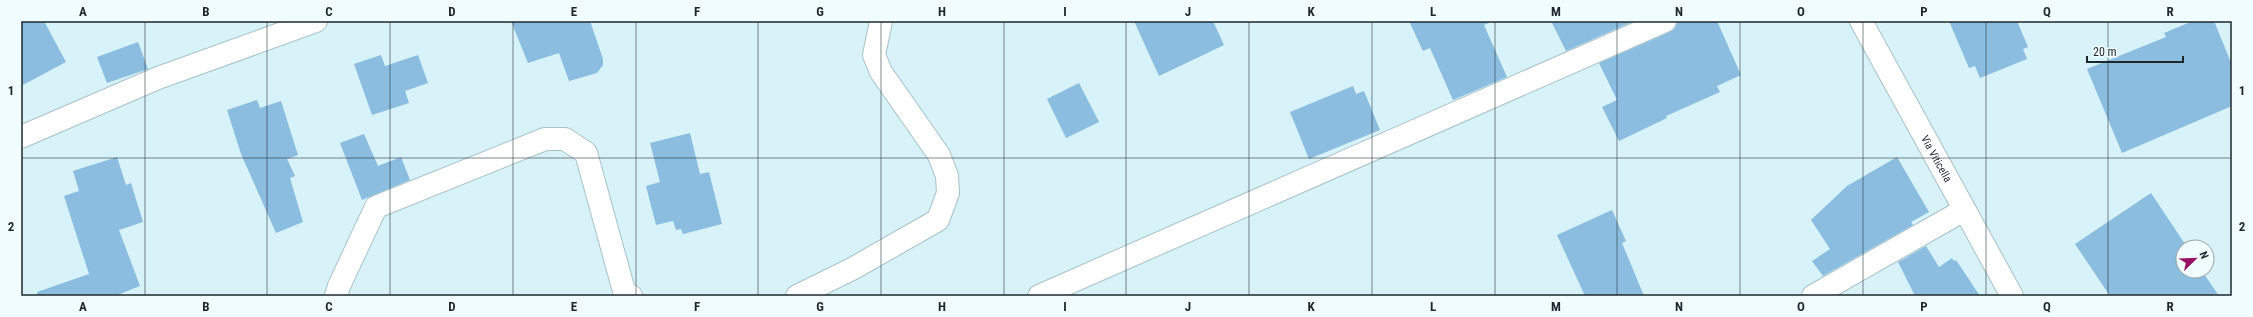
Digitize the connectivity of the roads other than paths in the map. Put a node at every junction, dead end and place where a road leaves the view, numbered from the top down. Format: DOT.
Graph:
graph roads {
  1 [pos="316,21"];
  2 [pos="881,21"];
  3 [pos="1665,21"];
  4 [pos="1861,21"];
  5 [pos="21,137"];
  6 [pos="1964,210"];
  7 [pos="336,296"];
  8 [pos="631,296"];
  9 [pos="797,296"];
  10 [pos="1039,296"];
  11 [pos="1812,296"];
  12 [pos="2012,296"];
  1 -- 5 [label="street"];
  2 -- 9 [label="street"];
  3 -- 10 [label="street"];
  4 -- 6 [label="street, Via Viticella"];
  6 -- 11 [label="street"];
  6 -- 12 [label="street, Via Viticella"];
  7 -- 8 [label="street"];
}
